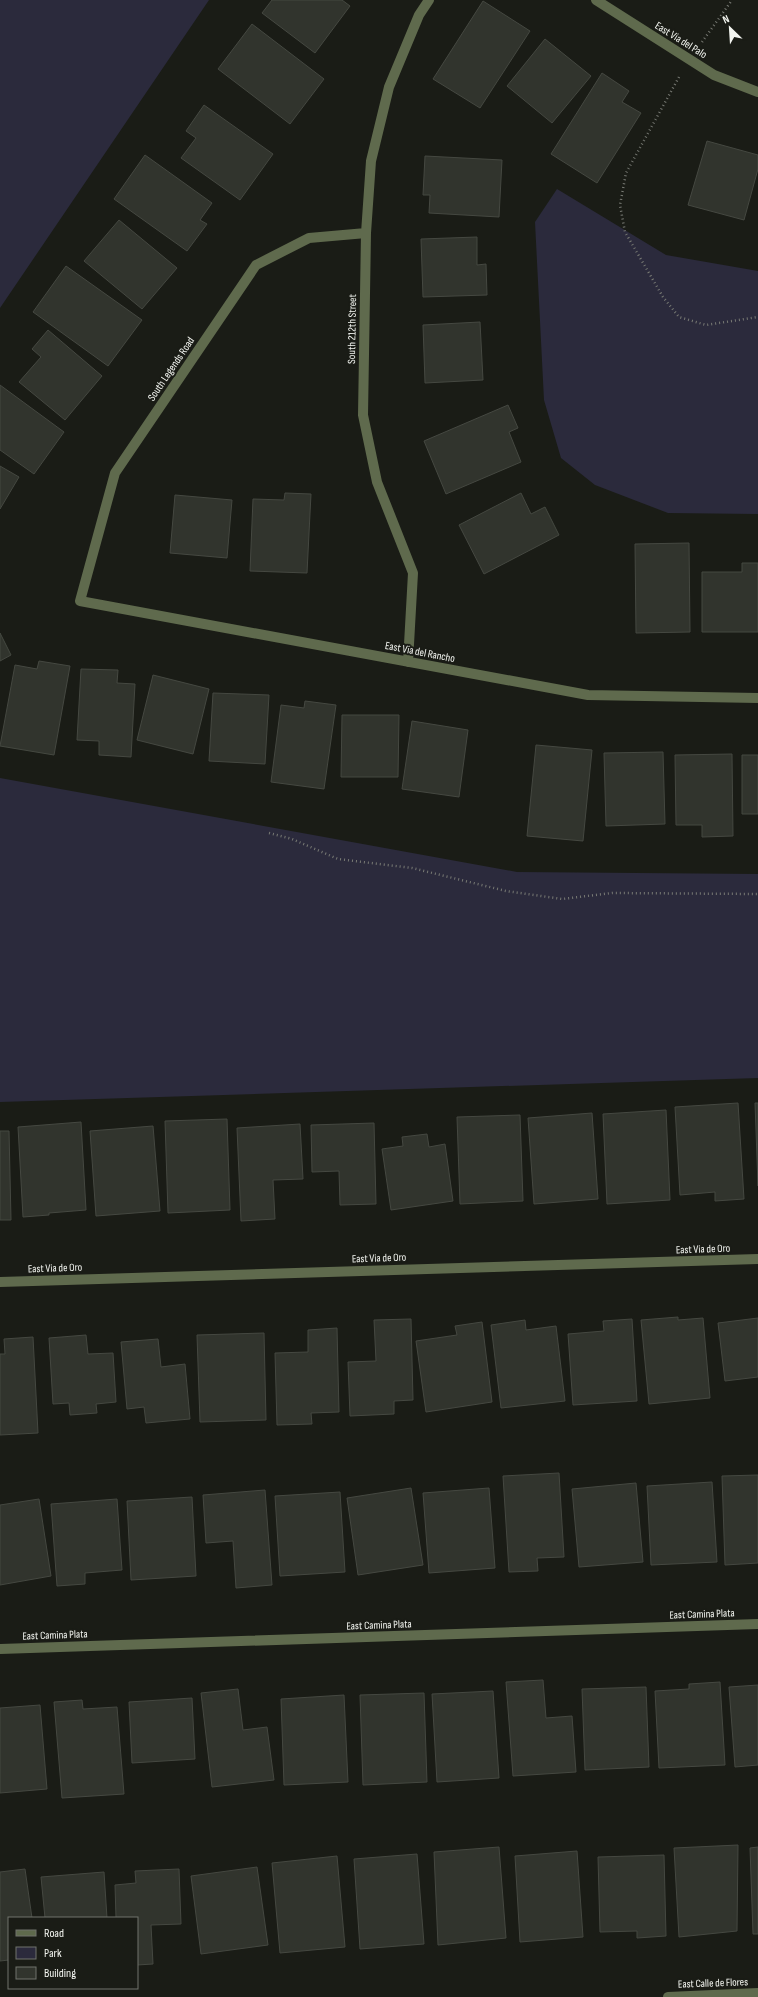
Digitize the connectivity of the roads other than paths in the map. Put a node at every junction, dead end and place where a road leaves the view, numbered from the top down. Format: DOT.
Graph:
graph roads {
  1 [pos="429,0"];
  2 [pos="596,0"];
  3 [pos="758,92"];
  4 [pos="366,233"];
  5 [pos="80,601"];
  6 [pos="408,662"];
  7 [pos="758,698"];
  8 [pos="758,1259"];
  9 [pos="0,1282"];
  10 [pos="758,1624"];
  11 [pos="0,1649"];
  12 [pos="758,1993"];
  13 [pos="668,1997"];
  1 -- 4 [label="street, South 212th Street"];
  2 -- 3 [label="street, East Via del Palo"];
  4 -- 5 [label="street, South Legends Road"];
  4 -- 6 [label="street, South 212th Street"];
  5 -- 6 [label="street, East Via del Rancho"];
  6 -- 7 [label="street, East Via del Rancho"];
  8 -- 9 [label="street, East Via de Oro"];
  10 -- 11 [label="street, East Camina Plata"];
  12 -- 13 [label="street, East Calle de Flores"];
}
